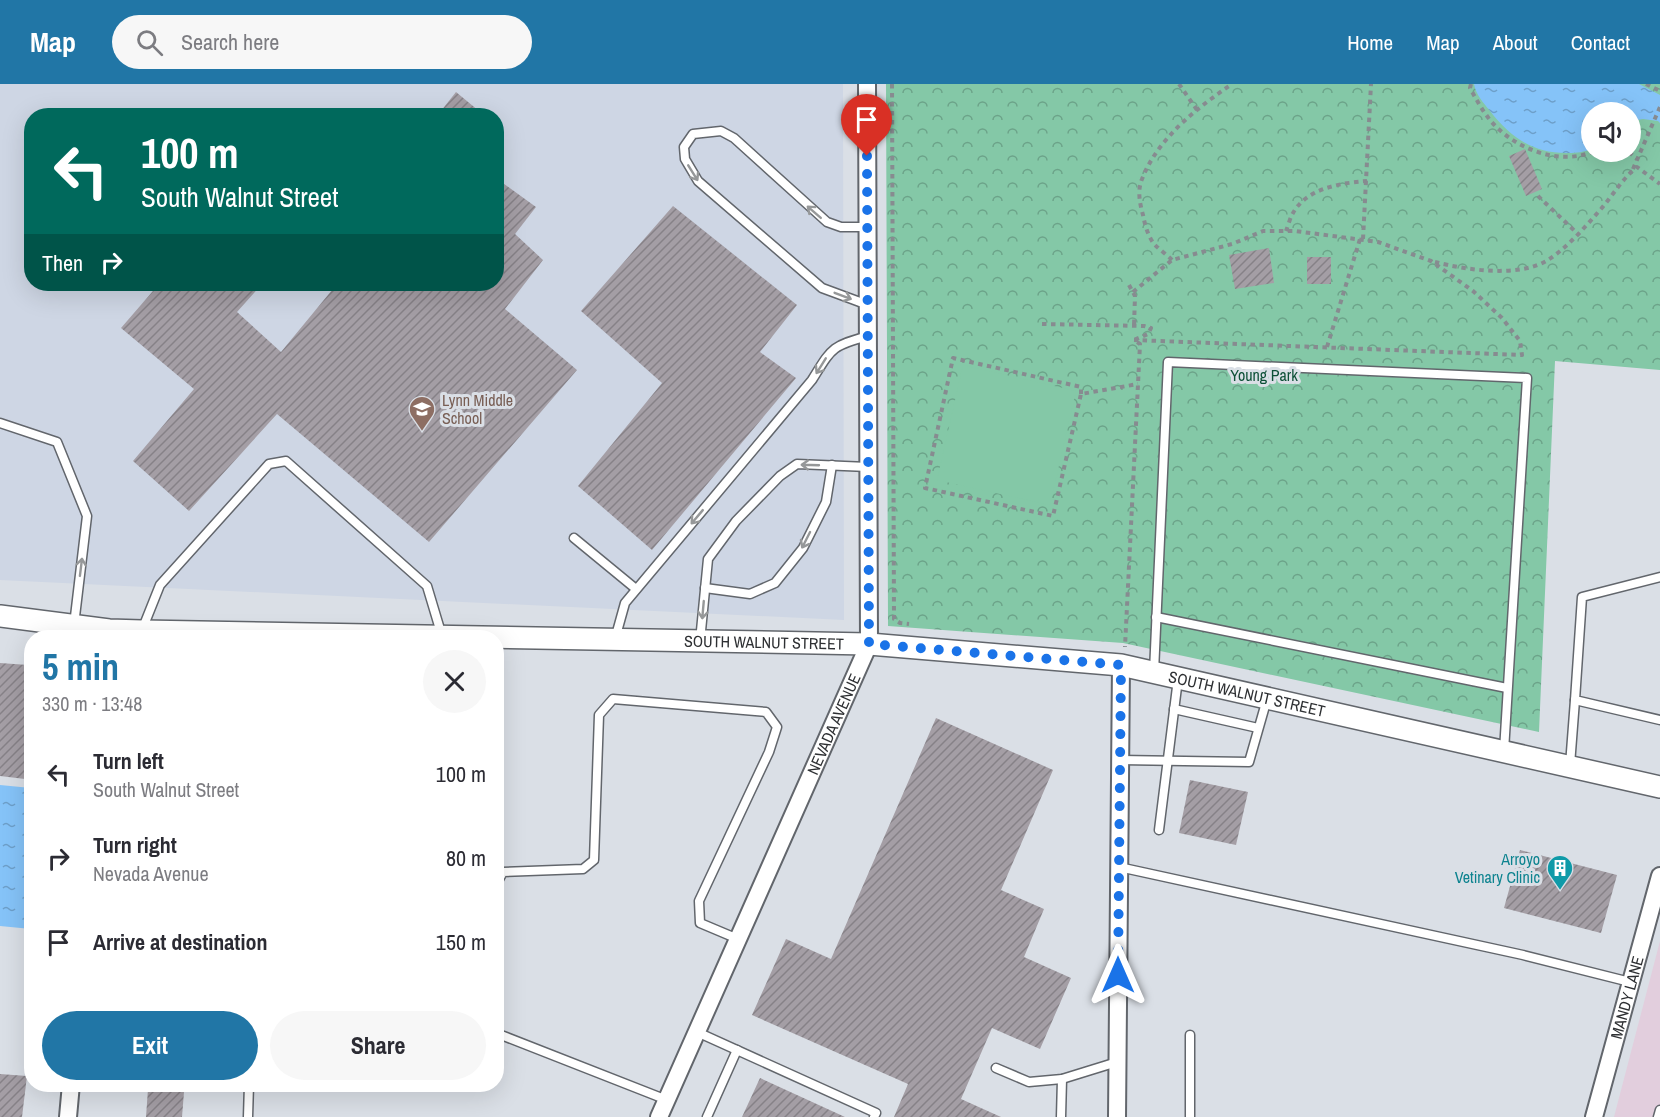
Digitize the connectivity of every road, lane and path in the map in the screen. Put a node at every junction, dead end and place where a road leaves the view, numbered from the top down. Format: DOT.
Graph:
graph roads {
  1 [pos="867,84"];
  2 [pos="892,84"];
  3 [pos="1179,84"];
  4 [pos="1232,84"];
  5 [pos="1371,84"];
  6 [pos="1471,84"];
  7 [pos="1646,84"];
  8 [pos="1660,91"];
  9 [pos="1660,107"];
  10 [pos="1197,111"];
  11 [pos="1641,148"];
  12 [pos="1581,154"];
  13 [pos="1635,162"];
  14 [pos="1632,171"];
  15 [pos="1366,182"];
  16 [pos="1660,184"];
  17 [pos="1538,196"];
  18 [pos="868,227"];
  19 [pos="1286,231"];
  20 [pos="1578,234"];
  21 [pos="1362,239"];
  22 [pos="1172,260"];
  23 [pos="1431,261"];
  24 [pos="1129,285"];
  25 [pos="1133,292"];
  26 [pos="868,305"];
  27 [pos="1042,324"];
  28 [pos="1134,326"];
  29 [pos="868,336"];
  30 [pos="1134,340"];
  31 [pos="1326,347"];
  32 [pos="1138,384"];
  33 [pos="1081,393"];
  34 [pos="0,423"];
  35 [pos="832,465"];
  36 [pos="868,467"];
  37 [pos="574,538"];
  38 [pos="1660,577"];
  39 [pos="705,588"];
  40 [pos="636,589"];
  41 [pos="0,616"];
  42 [pos="1156,617"];
  43 [pos="894,619"];
  44 [pos="74,626"];
  45 [pos="91,630"];
  46 [pos="142,630"];
  47 [pos="441,630"];
  48 [pos="504,637"];
  49 [pos="615,639"];
  50 [pos="700,641"];
  51 [pos="869,644"];
  52 [pos="1122,666"];
  53 [pos="1154,673"];
  54 [pos="1178,678"];
  55 [pos="1508,688"];
  56 [pos="1268,698"];
  57 [pos="1575,700"];
  58 [pos="1174,709"];
  59 [pos="1660,720"];
  60 [pos="1258,728"];
  61 [pos="1503,752"];
  62 [pos="1120,760"];
  63 [pos="1167,761"];
  64 [pos="1570,766"];
  65 [pos="1660,787"];
  66 [pos="1159,830"];
  67 [pos="1119,867"];
  68 [pos="504,872"];
  69 [pos="1660,876"];
  70 [pos="738,939"];
  71 [pos="1630,982"];
  72 [pos="697,1032"];
  73 [pos="1190,1035"];
  74 [pos="504,1036"];
  75 [pos="737,1050"];
  76 [pos="1117,1062"];
  77 [pos="996,1068"];
  78 [pos="1062,1079"];
  79 [pos="70,1092"];
  80 [pos="249,1092"];
  81 [pos="667,1100"];
  82 [pos="1660,1110"];
  83 [pos="68,1117"];
  84 [pos="248,1117"];
  85 [pos="659,1117"];
  86 [pos="707,1117"];
  87 [pos="874,1117"];
  88 [pos="1061,1117"];
  89 [pos="1117,1117"];
  90 [pos="1190,1117"];
  91 [pos="1594,1117"];
  92 [pos="1658,1117"];
  1 -- 18 [label="street, NEVADA AVENUE"];
  2 -- 43 [label="path"];
  3 -- 10 [label="path"];
  4 -- 10 [label="path"];
  5 -- 15 [label="path"];
  6 -- 12 [label="path"];
  7 -- 8 [label="path"];
  9 -- 11 [label="path"];
  10 -- 22 [label="path"];
  13 -- 14 [label="path"];
  14 -- 16 [label="path"];
  14 -- 20 [label="path"];
  15 -- 19 [label="path"];
  15 -- 21 [label="path"];
  17 -- 20 [label="path"];
  18 -- 26 [label="street, NEVADA AVENUE"];
  18 -- 26 [label="lane, one-way"];
  19 -- 21 [label="path"];
  19 -- 22 [label="path"];
  20 -- 23 [label="path"];
  21 -- 23 [label="path"];
  21 -- 31 [label="path"];
  22 -- 25 [label="path"];
  23 -- 31 [label="path"];
  24 -- 25 [label="path"];
  25 -- 28 [label="path"];
  26 -- 29 [label="street, NEVADA AVENUE"];
  27 -- 28 [label="path"];
  28 -- 30 [label="path"];
  29 -- 36 [label="street, NEVADA AVENUE"];
  29 -- 40 [label="lane, one-way"];
  30 -- 31 [label="path"];
  30 -- 32 [label="path"];
  32 -- 33 [label="path"];
  32 -- 52 [label="path"];
  33 -- 33 [label="path"];
  44 -- 34 [label="lane, one-way"];
  35 -- 36 [label="lane"];
  35 -- 39 [label="lane, one-way"];
  35 -- 39 [label="lane, one-way"];
  36 -- 51 [label="street, NEVADA AVENUE"];
  37 -- 40 [label="lane"];
  38 -- 57 [label="lane"];
  39 -- 50 [label="lane, one-way"];
  40 -- 49 [label="lane"];
  41 -- 44 [label="street, SOUTH WALNUT STREET"];
  42 -- 53 [label="lane"];
  42 -- 55 [label="lane"];
  42 -- 55 [label="lane"];
  44 -- 45 [label="street, SOUTH WALNUT STREET"];
  46 -- 47 [label="lane"];
  48 -- 49 [label="street, SOUTH WALNUT STREET"];
  49 -- 50 [label="street, SOUTH WALNUT STREET"];
  50 -- 51 [label="street, SOUTH WALNUT STREET"];
  51 -- 52 [label="street, SOUTH WALNUT STREET"];
  51 -- 70 [label="street, NEVADA AVENUE"];
  52 -- 53 [label="street, SOUTH WALNUT STREET"];
  52 -- 62 [label="street"];
  53 -- 54 [label="street, SOUTH WALNUT STREET"];
  54 -- 56 [label="street, SOUTH WALNUT STREET"];
  54 -- 58 [label="lane"];
  55 -- 61 [label="lane"];
  56 -- 60 [label="lane"];
  56 -- 61 [label="street, SOUTH WALNUT STREET"];
  57 -- 59 [label="lane"];
  57 -- 64 [label="lane"];
  58 -- 60 [label="lane"];
  58 -- 63 [label="lane"];
  60 -- 63 [label="lane"];
  61 -- 64 [label="street, SOUTH WALNUT STREET"];
  62 -- 63 [label="lane"];
  62 -- 67 [label="street"];
  63 -- 66 [label="lane"];
  64 -- 65 [label="street, SOUTH WALNUT STREET"];
  67 -- 71 [label="lane"];
  67 -- 76 [label="street"];
  68 -- 70 [label="lane"];
  69 -- 71 [label="street, MANDY LANE"];
  70 -- 72 [label="street, NEVADA AVENUE"];
  71 -- 91 [label="street, MANDY LANE"];
  72 -- 75 [label="lane"];
  72 -- 81 [label="street, NEVADA AVENUE"];
  73 -- 90 [label="lane"];
  74 -- 81 [label="lane"];
  75 -- 86 [label="lane"];
  75 -- 87 [label="lane"];
  76 -- 78 [label="lane"];
  76 -- 89 [label="street"];
  77 -- 78 [label="lane"];
  78 -- 88 [label="lane"];
  79 -- 83 [label="street"];
  80 -- 84 [label="lane"];
  81 -- 85 [label="street, NEVADA AVENUE"];
  82 -- 92 [label="lane"];
}
